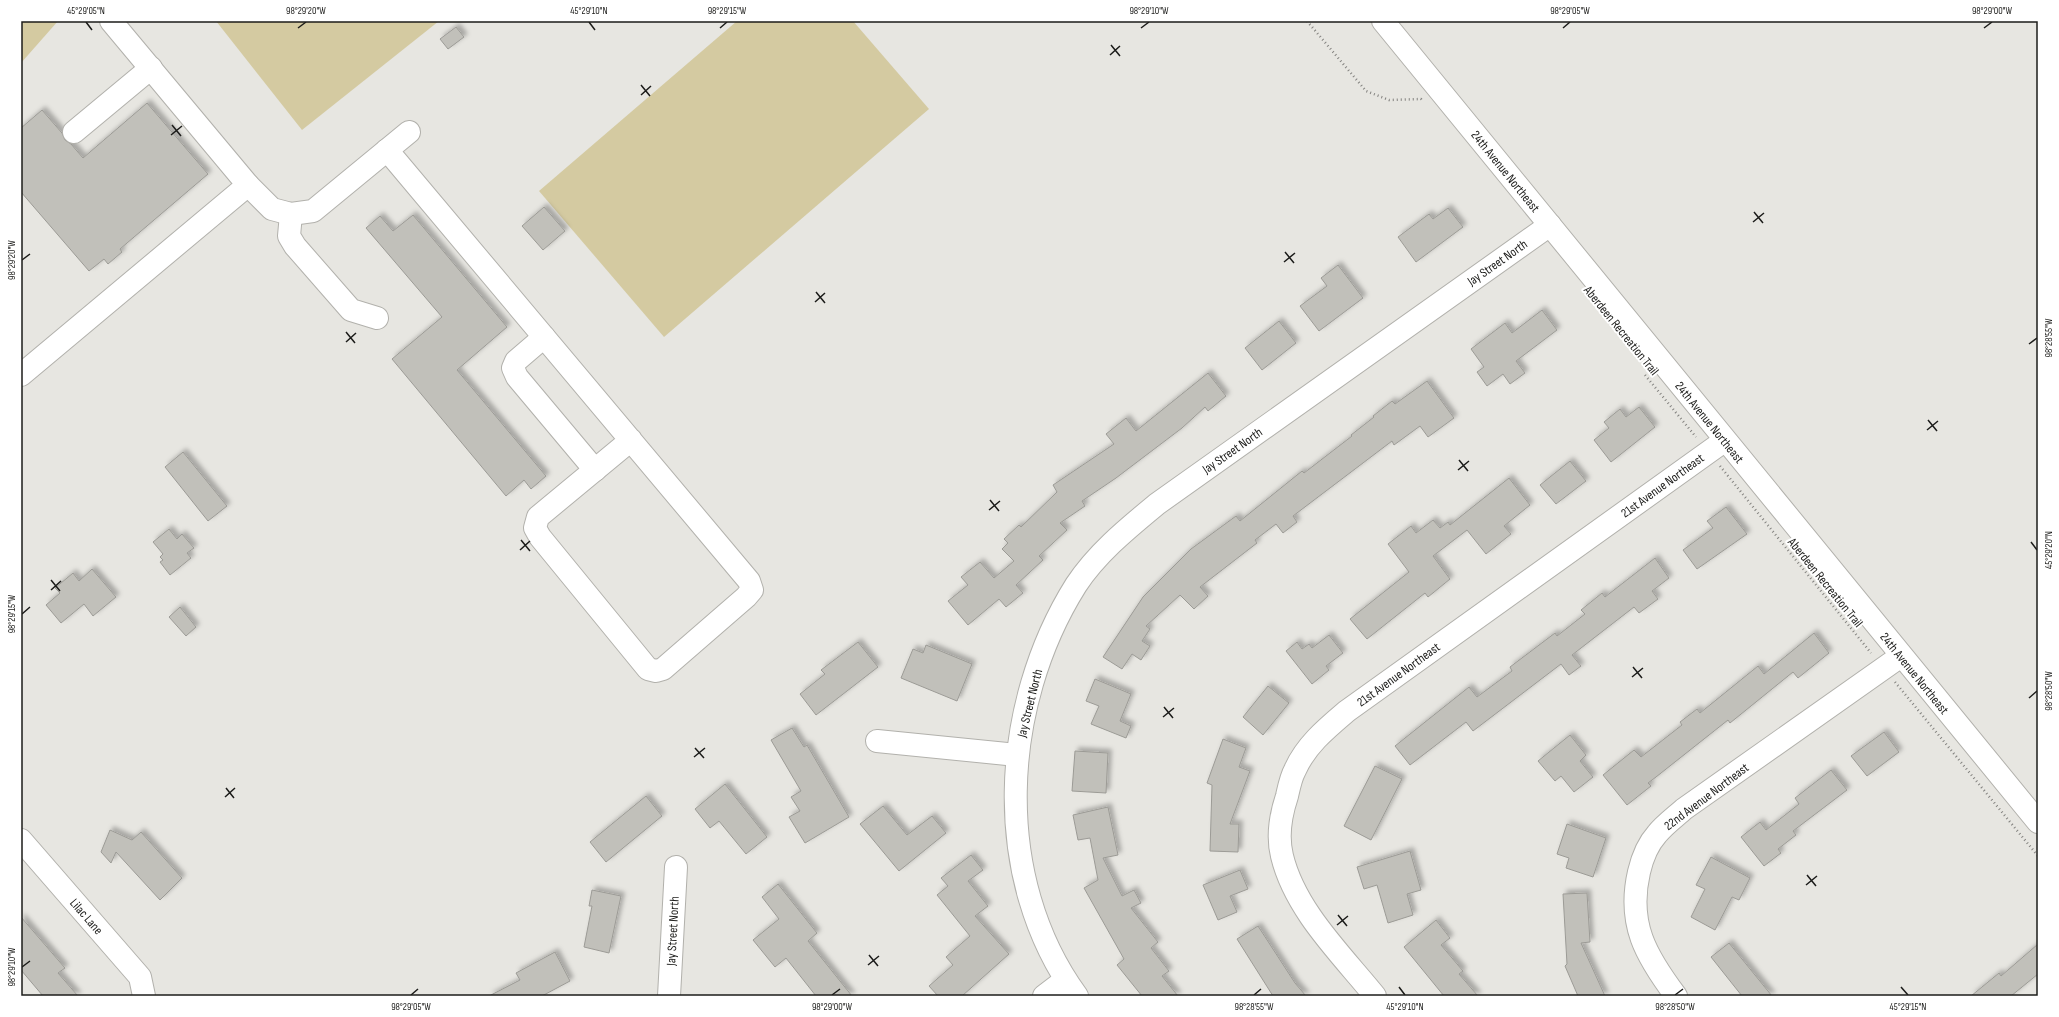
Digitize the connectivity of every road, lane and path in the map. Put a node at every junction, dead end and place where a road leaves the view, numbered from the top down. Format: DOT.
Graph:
graph roads {
  1 [pos="111,21"];
  2 [pos="1307,21"];
  3 [pos="1383,21"];
  4 [pos="151,68"];
  5 [pos="1426,105"];
  6 [pos="74,132"];
  7 [pos="409,132"];
  8 [pos="387,150"];
  9 [pos="248,185"];
  10 [pos="292,214"];
  11 [pos="1550,225"];
  12 [pos="377,318"];
  13 [pos="544,337"];
  14 [pos="1643,372"];
  15 [pos="21,375"];
  16 [pos="631,440"];
  17 [pos="1716,446"];
  18 [pos="595,470"];
  19 [pos="1901,656"];
  20 [pos="1884,668"];
  21 [pos="877,741"];
  22 [pos="1017,755"];
  23 [pos="2038,822"];
  24 [pos="21,840"];
  25 [pos="2038,856"];
  26 [pos="676,867"];
  27 [pos="1071,988"];
  28 [pos="144,996"];
  29 [pos="669,996"];
  30 [pos="1044,996"];
  31 [pos="1375,996"];
  32 [pos="1676,996"];
  1 -- 4 [label="street"];
  2 -- 5 [label="path"];
  3 -- 11 [label="street, 24th Avenue Northeast"];
  4 -- 6 [label="street"];
  4 -- 9 [label="street"];
  7 -- 8 [label="street"];
  8 -- 10 [label="street"];
  8 -- 13 [label="street"];
  9 -- 10 [label="street"];
  9 -- 15 [label="street"];
  10 -- 12 [label="street"];
  11 -- 17 [label="street, 24th Avenue Northeast"];
  11 -- 22 [label="street, Jay Street North"];
  13 -- 16 [label="street"];
  13 -- 18 [label="street"];
  14 -- 17 [label="path, Aberdeen Recreation Trail"];
  16 -- 18 [label="street"];
  16 -- 18 [label="street"];
  17 -- 19 [label="street, 24th Avenue Northeast"];
  17 -- 20 [label="path, Aberdeen Recreation Trail"];
  17 -- 31 [label="street, 21st Avenue Northeast"];
  19 -- 20 [label="street, 22nd Avenue Northeast"];
  19 -- 23 [label="street, 24th Avenue Northeast"];
  20 -- 25 [label="path, Aberdeen Recreation Trail"];
  20 -- 32 [label="street, 22nd Avenue Northeast"];
  21 -- 22 [label="street, Jay Street North"];
  22 -- 27 [label="street, Jay Street North"];
  24 -- 28 [label="street, Lilac Lane"];
  26 -- 29 [label="street, Jay Street North"];
  27 -- 30 [label="street, Jay Street North"];
}
